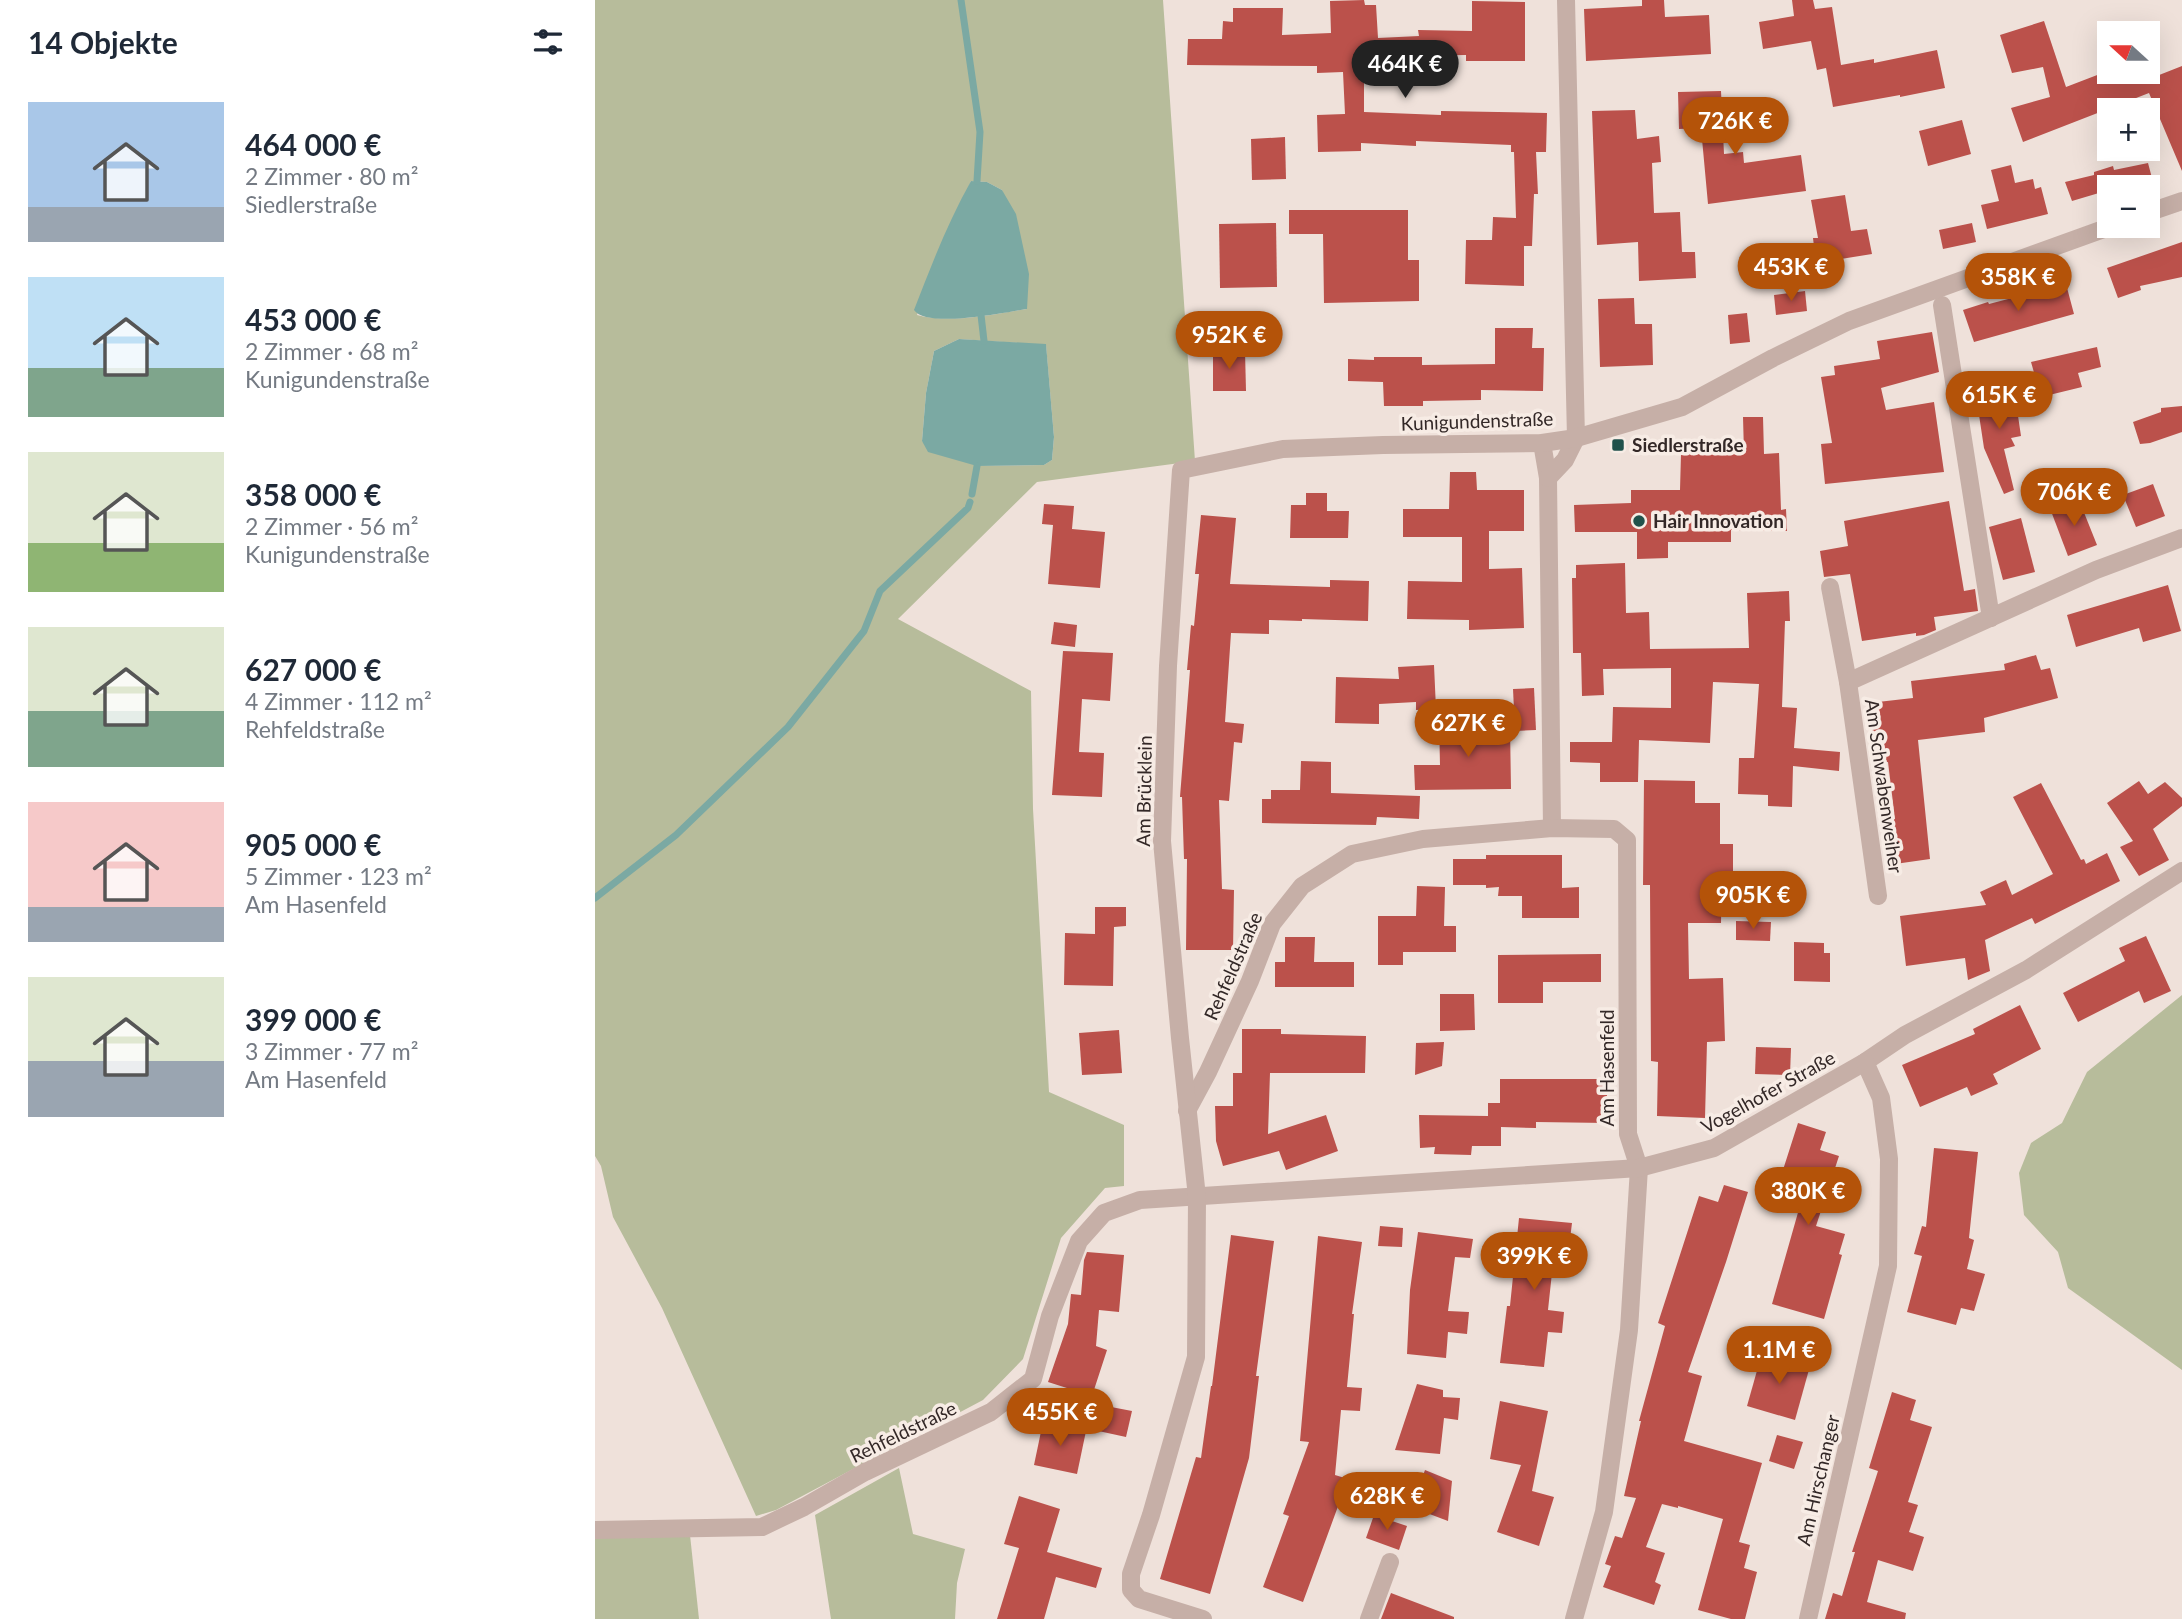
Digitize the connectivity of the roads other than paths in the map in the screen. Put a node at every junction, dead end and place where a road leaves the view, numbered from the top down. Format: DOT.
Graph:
graph roads {
  1 [pos="1566,0"];
  2 [pos="2182,201"];
  3 [pos="2160,209"];
  4 [pos="2097,231"];
  5 [pos="1942,305"];
  6 [pos="1576,438"];
  7 [pos="1542,443"];
  8 [pos="1181,470"];
  9 [pos="1548,478"];
  10 [pos="2182,538"];
  11 [pos="1831,587"];
  12 [pos="1990,618"];
  13 [pos="1848,682"];
  14 [pos="1552,828"];
  15 [pos="2182,871"];
  16 [pos="1878,896"];
  17 [pos="1865,1062"];
  18 [pos="1187,1111"];
  19 [pos="1639,1168"];
  20 [pos="1197,1197"];
  21 [pos="595,1530"];
  22 [pos="1390,1562"];
  23 [pos="1203,1619"];
  24 [pos="1369,1619"];
  25 [pos="1574,1619"];
  26 [pos="1808,1619"];
  1 -- 6 [label="street"];
  2 -- 3 [label="street"];
  4 -- 6 [label="street, Kunigundenstraße"];
  5 -- 12 [label="street"];
  6 -- 7 [label="street, Kunigundenstraße"];
  6 -- 9 [label="street"];
  7 -- 8 [label="street, Kunigundenstraße"];
  7 -- 9 [label="street"];
  8 -- 18 [label="street, Am Brücklein"];
  9 -- 14 [label="street"];
  10 -- 12 [label="street, Am Schwabenweiher"];
  11 -- 13 [label="street, Am Schwabenweiher"];
  12 -- 13 [label="street, Am Schwabenweiher"];
  13 -- 16 [label="street, Am Schwabenweiher"];
  14 -- 18 [label="street, Rehfeldstraße"];
  14 -- 19 [label="street, Am Hasenfeld"];
  15 -- 17 [label="street, Vogelhofer Straße"];
  17 -- 19 [label="street, Vogelhofer Straße"];
  17 -- 26 [label="street, Am Hirschanger"];
  18 -- 20 [label="street"];
  19 -- 20 [label="street, Vogelhofer Straße"];
  19 -- 25 [label="street, Am Hasenfeld"];
  20 -- 21 [label="street, Rehfeldstraße"];
  20 -- 23 [label="street"];
  22 -- 24 [label="street"];
}
